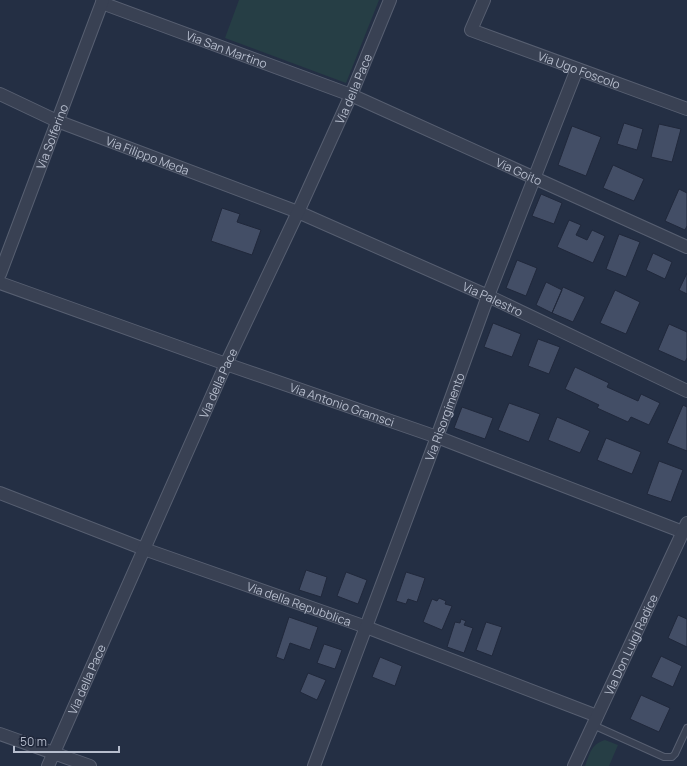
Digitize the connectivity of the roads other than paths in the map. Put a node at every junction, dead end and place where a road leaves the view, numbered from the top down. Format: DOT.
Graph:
graph roads {
  1 [pos="390,0"];
  2 [pos="484,0"];
  3 [pos="103,2"];
  4 [pos="577,69"];
  5 [pos="0,94"];
  6 [pos="351,95"];
  7 [pos="687,109"];
  8 [pos="57,121"];
  9 [pos="534,178"];
  10 [pos="298,212"];
  11 [pos="687,247"];
  12 [pos="0,274"];
  13 [pos="0,282"];
  14 [pos="488,296"];
  15 [pos="226,364"];
  16 [pos="687,390"];
  17 [pos="437,437"];
  18 [pos="0,494"];
  19 [pos="685,528"];
  20 [pos="144,548"];
  21 [pos="366,627"];
  22 [pos="595,720"];
  23 [pos="687,728"];
  24 [pos="0,734"];
  25 [pos="53,752"];
  26 [pos="48,766"];
  27 [pos="90,766"];
  28 [pos="314,766"];
  29 [pos="574,766"];
  1 -- 6 [label="street, Via della Pace"];
  2 -- 4 [label="street, Via Ugo Foscolo"];
  3 -- 6 [label="street, Via San Martino"];
  3 -- 8 [label="street, Via Solferino"];
  4 -- 7 [label="street, Via Ugo Foscolo"];
  4 -- 9 [label="street, Via Risorgimento"];
  5 -- 8 [label="street, Via Filippo Meda"];
  6 -- 9 [label="street, Via Goito"];
  6 -- 10 [label="street, Via della Pace"];
  8 -- 10 [label="street, Via Filippo Meda"];
  8 -- 12 [label="street, Via Solferino"];
  9 -- 11 [label="street, Via Goito"];
  9 -- 14 [label="street, Via Risorgimento"];
  10 -- 14 [label="street, Via Palestro"];
  10 -- 15 [label="street, Via della Pace"];
  13 -- 15 [label="street, Via Antonio Gramsci"];
  14 -- 16 [label="street, Via Palestro"];
  14 -- 17 [label="street, Via Risorgimento"];
  15 -- 17 [label="street, Via Antonio Gramsci"];
  15 -- 20 [label="street, Via della Pace"];
  17 -- 19 [label="street, Via Antonio Gramsci"];
  17 -- 21 [label="street, Via Risorgimento"];
  18 -- 20 [label="street, Via della Repubblica"];
  19 -- 22 [label="street, Via Don Luigi Radice"];
  20 -- 21 [label="street, Via della Repubblica"];
  20 -- 25 [label="street, Via della Pace"];
  21 -- 22 [label="street, Via della Repubblica"];
  21 -- 28 [label="street, Via Risorgimento"];
  22 -- 23 [label="lane"];
  22 -- 29 [label="street, Via Don Luigi Radice"];
  24 -- 25 [label="street"];
  25 -- 26 [label="street, Via della Pace"];
  25 -- 27 [label="street"];
}
